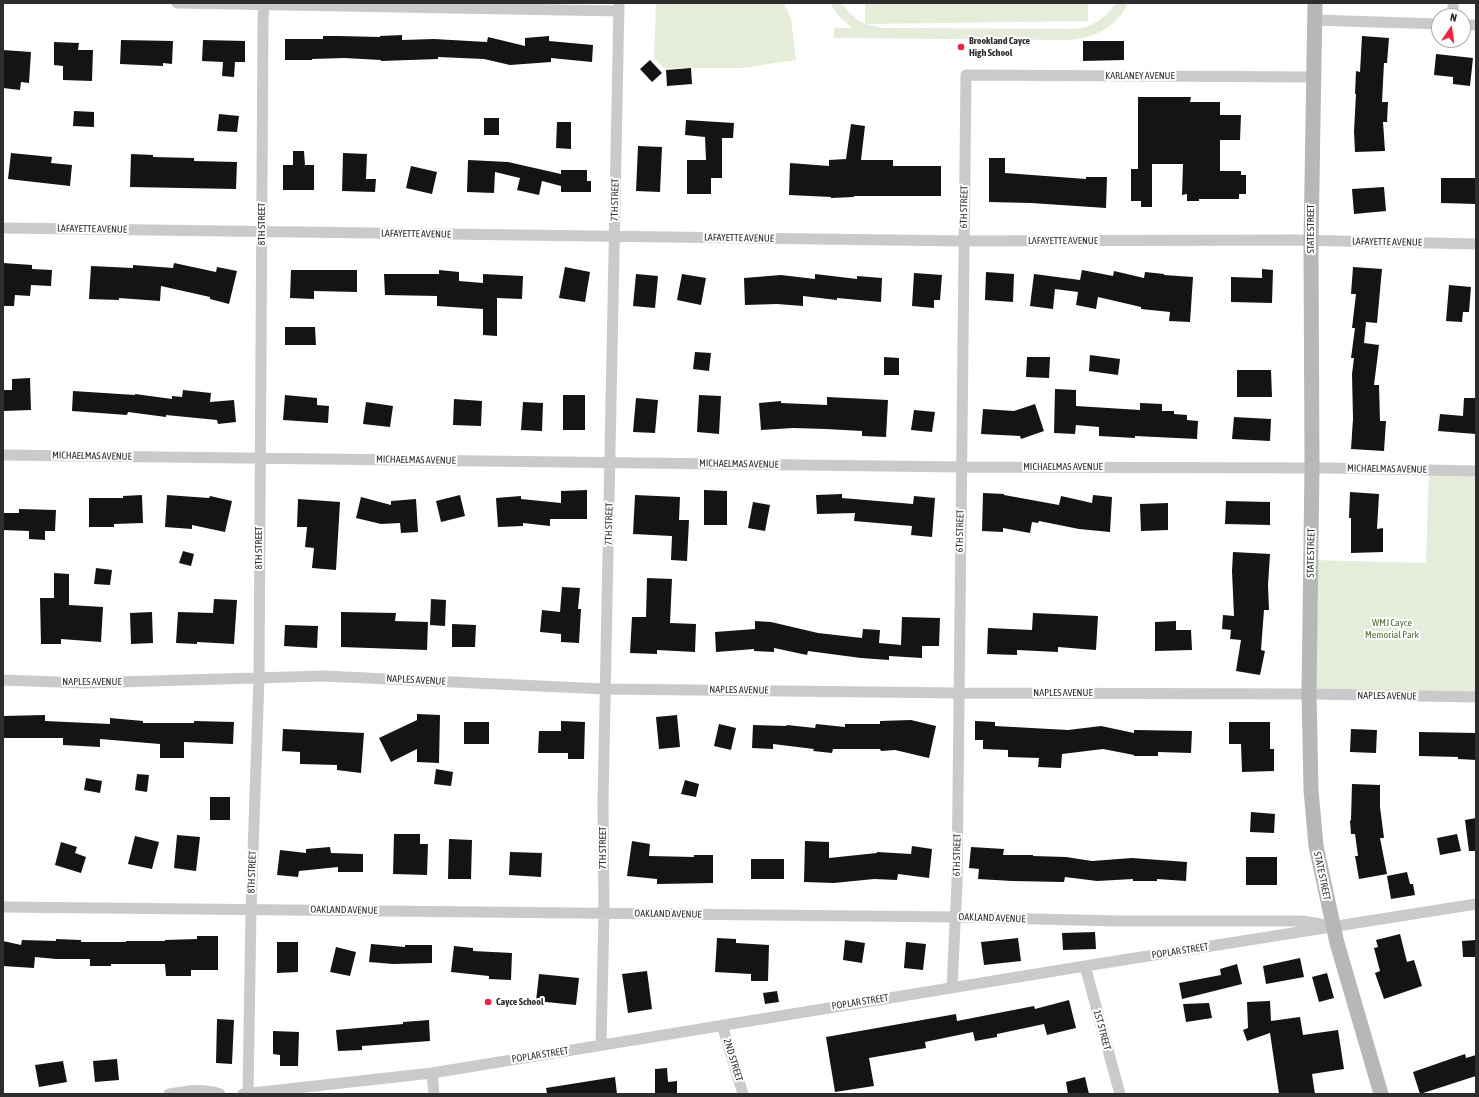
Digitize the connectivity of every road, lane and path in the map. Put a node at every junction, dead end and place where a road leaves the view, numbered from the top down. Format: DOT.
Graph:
graph roads {
  1 [pos="177,3"];
  2 [pos="1315,3"];
  3 [pos="264,4"];
  4 [pos="619,7"];
  5 [pos="1314,20"];
  6 [pos="1431,24"];
  7 [pos="966,75"];
  8 [pos="1313,77"];
  9 [pos="3,228"];
  10 [pos="262,232"];
  11 [pos="614,236"];
  12 [pos="964,240"];
  13 [pos="1311,241"];
  14 [pos="1476,244"];
  15 [pos="3,455"];
  16 [pos="260,458"];
  17 [pos="610,463"];
  18 [pos="961,467"];
  19 [pos="1312,468"];
  20 [pos="1476,471"];
  21 [pos="259,678"];
  22 [pos="3,680"];
  23 [pos="605,689"];
  24 [pos="958,693"];
  25 [pos="1309,694"];
  26 [pos="1476,697"];
  27 [pos="1476,904"];
  28 [pos="3,907"];
  29 [pos="251,910"];
  30 [pos="604,913"];
  31 [pos="955,916"];
  32 [pos="1333,926"];
  33 [pos="1085,966"];
  34 [pos="952,987"];
  35 [pos="722,1025"];
  36 [pos="601,1045"];
  37 [pos="432,1073"];
  38 [pos="170,1094"];
  39 [pos="220,1094"];
  40 [pos="243,1094"];
  41 [pos="248,1094"];
  42 [pos="434,1094"];
  43 [pos="743,1094"];
  44 [pos="1120,1094"];
  45 [pos="1381,1094"];
  1 -- 3 [label="street"];
  2 -- 5 [label="main road, STATE STREET"];
  3 -- 4 [label="street"];
  3 -- 10 [label="street, 8TH STREET"];
  4 -- 11 [label="street, 7TH STREET"];
  5 -- 6 [label="street"];
  5 -- 8 [label="main road, STATE STREET"];
  7 -- 8 [label="street, KARLANEY AVENUE"];
  7 -- 12 [label="street, 6TH STREET"];
  8 -- 13 [label="main road, STATE STREET"];
  9 -- 10 [label="street, LAFAYETTE AVENUE"];
  10 -- 11 [label="street, LAFAYETTE AVENUE"];
  10 -- 16 [label="street, 8TH STREET"];
  11 -- 12 [label="street, LAFAYETTE AVENUE"];
  11 -- 17 [label="street, 7TH STREET"];
  12 -- 13 [label="street, LAFAYETTE AVENUE"];
  12 -- 18 [label="street, 6TH STREET"];
  13 -- 14 [label="street, LAFAYETTE AVENUE"];
  13 -- 19 [label="main road, STATE STREET"];
  15 -- 16 [label="street, MICHAELMAS AVENUE"];
  16 -- 17 [label="street, MICHAELMAS AVENUE"];
  16 -- 21 [label="street, 8TH STREET"];
  17 -- 18 [label="street, MICHAELMAS AVENUE"];
  17 -- 23 [label="street, 7TH STREET"];
  18 -- 19 [label="street, MICHAELMAS AVENUE"];
  18 -- 24 [label="street, 6TH STREET"];
  19 -- 20 [label="street, MICHAELMAS AVENUE"];
  19 -- 25 [label="main road, STATE STREET"];
  21 -- 22 [label="street, NAPLES AVENUE"];
  21 -- 23 [label="street, NAPLES AVENUE"];
  21 -- 29 [label="street, 8TH STREET"];
  23 -- 24 [label="street, NAPLES AVENUE"];
  23 -- 30 [label="street, 7TH STREET"];
  24 -- 25 [label="street, NAPLES AVENUE"];
  24 -- 31 [label="street, 6TH STREET"];
  25 -- 26 [label="street, NAPLES AVENUE"];
  25 -- 32 [label="main road, STATE STREET"];
  27 -- 32 [label="street, POPLAR STREET"];
  28 -- 29 [label="street, OAKLAND AVENUE"];
  29 -- 30 [label="street, OAKLAND AVENUE"];
  29 -- 41 [label="street, 8TH STREET"];
  30 -- 31 [label="street, OAKLAND AVENUE"];
  30 -- 36 [label="street, 7TH STREET"];
  31 -- 32 [label="street, OAKLAND AVENUE"];
  31 -- 34 [label="street, 6TH STREET"];
  32 -- 33 [label="street, POPLAR STREET"];
  32 -- 45 [label="main road, STATE STREET"];
  33 -- 34 [label="street, POPLAR STREET"];
  33 -- 44 [label="street, 1ST STREET"];
  34 -- 35 [label="street, POPLAR STREET"];
  35 -- 36 [label="street, POPLAR STREET"];
  35 -- 43 [label="street, 2ND STREET"];
  36 -- 37 [label="street, POPLAR STREET"];
  37 -- 41 [label="street, POPLAR STREET"];
  37 -- 42 [label="street"];
  38 -- 39 [label="street"];
  40 -- 41 [label="street, POPLAR STREET"];
}
